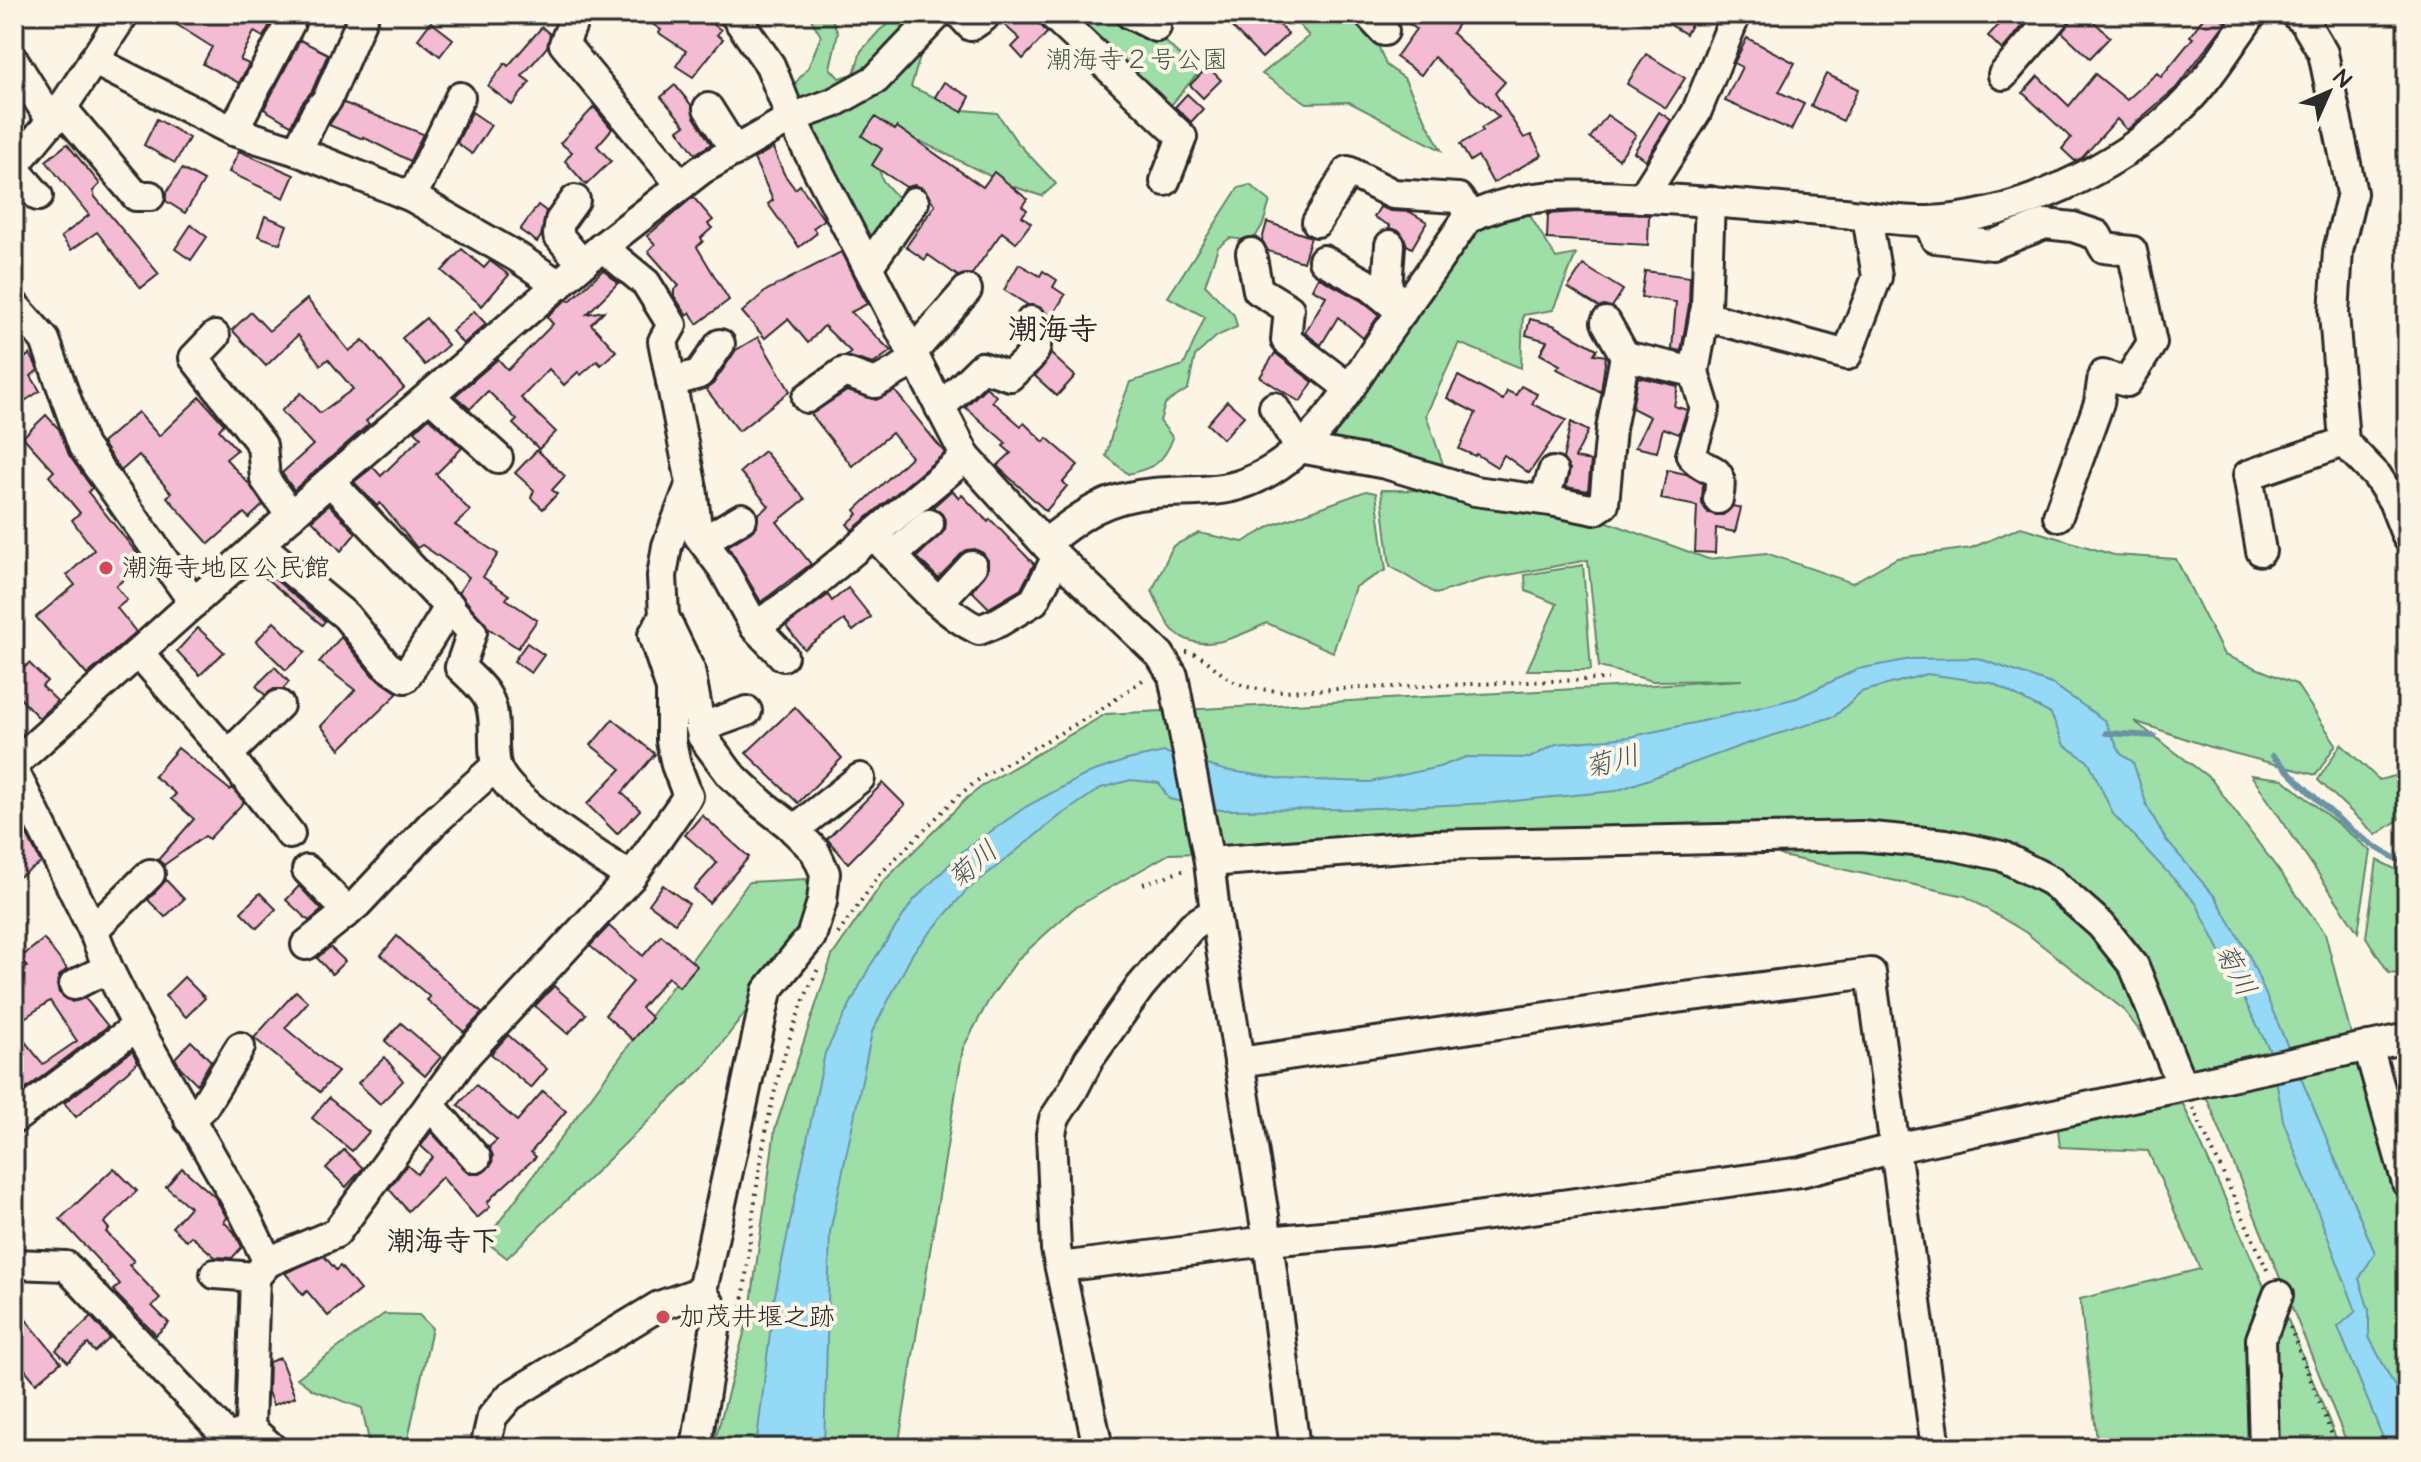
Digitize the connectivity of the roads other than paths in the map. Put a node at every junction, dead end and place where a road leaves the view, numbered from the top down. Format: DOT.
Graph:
graph roads {
  1 [pos="124,14"];
  2 [pos="364,14"];
  3 [pos="576,14"];
  4 [pos="734,14"];
  5 [pos="938,14"];
  6 [pos="1052,14"];
  7 [pos="1130,14"];
  8 [pos="1736,14"];
  9 [pos="2056,14"];
  10 [pos="2252,14"];
  11 [pos="2295,14"];
  12 [pos="290,23"];
  13 [pos="1156,27"];
  14 [pos="93,60"];
  15 [pos="14,61"];
  16 [pos="2003,75"];
  17 [pos="460,97"];
  18 [pos="708,108"];
  19 [pos="57,115"];
  20 [pos="791,118"];
  21 [pos="233,131"];
  22 [pos="297,151"];
  23 [pos="735,151"];
  24 [pos="16,160"];
  25 [pos="1165,181"];
  26 [pos="681,185"];
  27 [pos="38,196"];
  28 [pos="150,196"];
  29 [pos="412,197"];
  30 [pos="1642,198"];
  31 [pos="575,200"];
  32 [pos="1710,201"];
  33 [pos="914,202"];
  34 [pos="1472,216"];
  35 [pos="1867,216"];
  36 [pos="1928,221"];
  37 [pos="1317,222"];
  38 [pos="1390,245"];
  39 [pos="1251,253"];
  40 [pos="592,255"];
  41 [pos="1323,260"];
  42 [pos="868,267"];
  43 [pos="559,285"];
  44 [pos="967,290"];
  45 [pos="14,305"];
  46 [pos="1404,309"];
  47 [pos="1704,316"];
  48 [pos="1031,321"];
  49 [pos="1606,322"];
  50 [pos="215,336"];
  51 [pos="720,344"];
  52 [pos="1625,356"];
  53 [pos="914,357"];
  54 [pos="1694,372"];
  55 [pos="671,382"];
  56 [pos="1349,388"];
  57 [pos="430,396"];
  58 [pos="807,398"];
  59 [pos="1274,407"];
  60 [pos="940,408"];
  61 [pos="2344,442"];
  62 [pos="1300,448"];
  63 [pos="966,457"];
  64 [pos="498,458"];
  65 [pos="1553,472"];
  66 [pos="330,481"];
  67 [pos="691,483"];
  68 [pos="1718,499"];
  69 [pos="1544,500"];
  70 [pos="291,516"];
  71 [pos="2058,516"];
  72 [pos="742,518"];
  73 [pos="929,524"];
  74 [pos="873,534"];
  75 [pos="2407,537"];
  76 [pos="703,541"];
  77 [pos="260,545"];
  78 [pos="1051,550"];
  79 [pos="2261,551"];
  80 [pos="893,555"];
  81 [pos="972,566"];
  82 [pos="939,602"];
  83 [pos="194,603"];
  84 [pos="450,606"];
  85 [pos="664,616"];
  86 [pos="755,627"];
  87 [pos="139,653"];
  88 [pos="783,656"];
  89 [pos="279,705"];
  90 [pos="747,711"];
  91 [pos="700,728"];
  92 [pos="228,755"];
  93 [pos="15,764"];
  94 [pos="496,766"];
  95 [pos="860,778"];
  96 [pos="794,830"];
  97 [pos="290,834"];
  98 [pos="1208,856"];
  99 [pos="307,870"];
  100 [pos="150,874"];
  101 [pos="631,877"];
  102 [pos="348,912"];
  103 [pos="1215,912"];
  104 [pos="93,930"];
  105 [pos="306,945"];
  106 [pos="108,968"];
  107 [pos="74,985"];
  108 [pos="137,1026"];
  109 [pos="2407,1038"];
  110 [pos="2363,1046"];
  111 [pos="240,1047"];
  112 [pos="1239,1062"];
  113 [pos="2186,1085"];
  114 [pos="430,1105"];
  115 [pos="14,1119"];
  116 [pos="189,1120"];
  117 [pos="1896,1148"];
  118 [pos="476,1158"];
  119 [pos="2407,1183"];
  120 [pos="1268,1241"];
  121 [pos="14,1264"];
  122 [pos="1060,1267"];
  123 [pos="262,1270"];
  124 [pos="215,1274"];
  125 [pos="702,1291"];
  126 [pos="2278,1295"];
  127 [pos="237,1439"];
  128 [pos="272,1448"];
  129 [pos="485,1448"];
  130 [pos="696,1448"];
  131 [pos="1098,1448"];
  132 [pos="1295,1448"];
  133 [pos="1936,1448"];
  134 [pos="2264,1448"];
  1 -- 14 [label="street"];
  2 -- 22 [label="street"];
  3 -- 26 [label="street"];
  4 -- 20 [label="street"];
  5 -- 20 [label="street"];
  6 -- 25 [label="street"];
  7 -- 13 [label="street"];
  8 -- 30 [label="street"];
  9 -- 16 [label="street"];
  10 -- 36 [label="street"];
  11 -- 61 [label="street"];
  12 -- 21 [label="street"];
  14 -- 19 [label="street"];
  14 -- 21 [label="street"];
  15 -- 19 [label="street"];
  17 -- 29 [label="street"];
  18 -- 23 [label="street"];
  19 -- 24 [label="street"];
  19 -- 28 [label="street"];
  20 -- 23 [label="street"];
  20 -- 42 [label="street"];
  21 -- 22 [label="street"];
  22 -- 29 [label="street"];
  23 -- 26 [label="street"];
  24 -- 27 [label="street"];
  26 -- 40 [label="street"];
  29 -- 43 [label="street"];
  30 -- 32 [label="street"];
  30 -- 34 [label="street"];
  31 -- 40 [label="street"];
  32 -- 35 [label="street"];
  32 -- 47 [label="street"];
  33 -- 42 [label="street"];
  34 -- 37 [label="street"];
  34 -- 46 [label="street"];
  35 -- 36 [label="street"];
  35 -- 47 [label="street"];
  36 -- 71 [label="street"];
  38 -- 46 [label="street"];
  39 -- 56 [label="street"];
  40 -- 43 [label="street"];
  40 -- 55 [label="street"];
  41 -- 46 [label="street"];
  42 -- 53 [label="street"];
  43 -- 57 [label="street"];
  44 -- 53 [label="street"];
  45 -- 83 [label="street"];
  46 -- 56 [label="street"];
  47 -- 54 [label="street"];
  48 -- 60 [label="street"];
  49 -- 52 [label="street"];
  50 -- 70 [label="street"];
  51 -- 55 [label="street"];
  52 -- 54 [label="street"];
  52 -- 69 [label="street"];
  53 -- 58 [label="street"];
  53 -- 60 [label="street"];
  54 -- 68 [label="street"];
  55 -- 67 [label="street"];
  56 -- 62 [label="street"];
  57 -- 64 [label="street"];
  57 -- 66 [label="street"];
  59 -- 62 [label="street"];
  60 -- 63 [label="street"];
  61 -- 75 [label="street"];
  61 -- 79 [label="street"];
  62 -- 69 [label="street"];
  62 -- 78 [label="street"];
  63 -- 74 [label="street"];
  63 -- 78 [label="street"];
  65 -- 69 [label="street"];
  66 -- 70 [label="street"];
  66 -- 84 [label="street"];
  67 -- 76 [label="street"];
  67 -- 85 [label="street"];
  70 -- 77 [label="street"];
  72 -- 76 [label="street"];
  73 -- 80 [label="street"];
  74 -- 80 [label="street"];
  74 -- 86 [label="street"];
  76 -- 86 [label="street"];
  77 -- 83 [label="street"];
  77 -- 84 [label="street"];
  78 -- 82 [label="street"];
  78 -- 98 [label="street"];
  80 -- 82 [label="street"];
  81 -- 82 [label="street"];
  83 -- 87 [label="street"];
  84 -- 94 [label="street"];
  85 -- 91 [label="street"];
  85 -- 101 [label="street"];
  86 -- 88 [label="street"];
  87 -- 92 [label="street"];
  87 -- 93 [label="street"];
  89 -- 92 [label="street"];
  90 -- 91 [label="street"];
  91 -- 96 [label="street"];
  92 -- 97 [label="street"];
  93 -- 104 [label="street"];
  94 -- 101 [label="street"];
  94 -- 102 [label="street"];
  95 -- 96 [label="street"];
  96 -- 125 [label="street"];
  98 -- 103 [label="street"];
  98 -- 113 [label="street"];
  99 -- 102 [label="street"];
  100 -- 104 [label="street"];
  101 -- 114 [label="street"];
  102 -- 105 [label="street"];
  103 -- 112 [label="street"];
  103 -- 122 [label="street"];
  104 -- 106 [label="street"];
  106 -- 107 [label="street"];
  106 -- 108 [label="street"];
  108 -- 115 [label="street"];
  108 -- 116 [label="street"];
  109 -- 110 [label="street"];
  110 -- 113 [label="street"];
  110 -- 119 [label="street"];
  111 -- 116 [label="street"];
  112 -- 117 [label="street"];
  112 -- 120 [label="street"];
  113 -- 117 [label="street"];
  114 -- 118 [label="street"];
  114 -- 123 [label="street"];
  116 -- 123 [label="street"];
  117 -- 120 [label="street"];
  117 -- 133 [label="street"];
  120 -- 122 [label="street"];
  120 -- 132 [label="street"];
  121 -- 127 [label="street"];
  122 -- 131 [label="street"];
  123 -- 124 [label="street"];
  123 -- 127 [label="street"];
  125 -- 129 [label="street"];
  125 -- 130 [label="street"];
  126 -- 134 [label="street"];
  127 -- 128 [label="street"];
}
